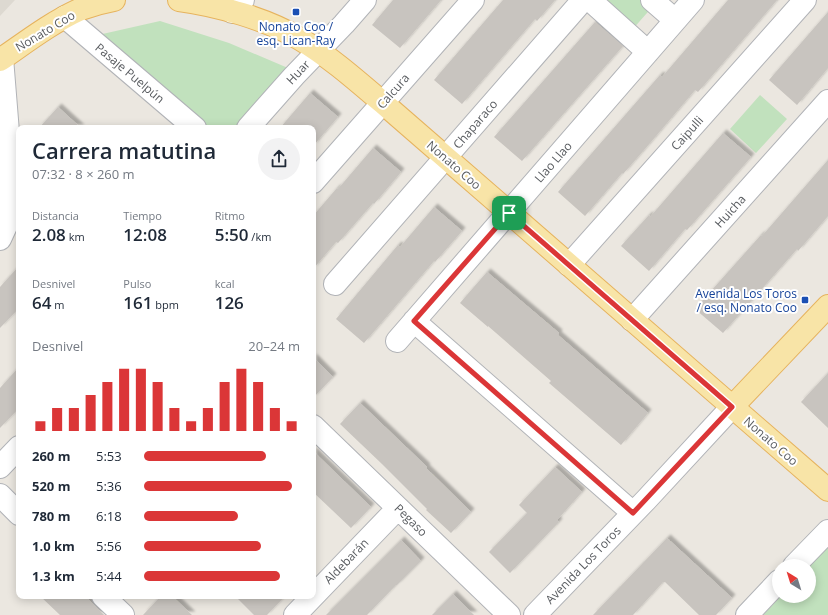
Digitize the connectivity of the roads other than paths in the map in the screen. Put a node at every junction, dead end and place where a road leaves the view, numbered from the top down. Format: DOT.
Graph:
graph roads {
  1 [pos="114,0"];
  2 [pos="179,0"];
  3 [pos="365,0"];
  4 [pos="473,0"];
  5 [pos="584,0"];
  6 [pos="590,0"];
  7 [pos="652,0"];
  8 [pos="693,0"];
  9 [pos="805,0"];
  10 [pos="237,6"];
  11 [pos="65,17"];
  12 [pos="675,20"];
  13 [pos="318,51"];
  14 [pos="648,52"];
  15 [pos="1,59"];
  16 [pos="828,101"];
  17 [pos="383,103"];
  18 [pos="191,125"];
  19 [pos="251,125"];
  20 [pos="446,158"];
  21 [pos="316,179"];
  22 [pos="509,213"];
  23 [pos="0,238"];
  24 [pos="569,265"];
  25 [pos="335,284"];
  26 [pos="828,306"];
  27 [pos="632,320"];
  28 [pos="414,321"];
  29 [pos="396,341"];
  30 [pos="732,407"];
  31 [pos="316,429"];
  32 [pos="16,449"];
  33 [pos="0,467"];
  34 [pos="828,490"];
  35 [pos="0,495"];
  36 [pos="398,508"];
  37 [pos="16,511"];
  38 [pos="633,513"];
  39 [pos="828,531"];
  40 [pos="801,559"];
  41 [pos="316,588"];
  42 [pos="772,589"];
  43 [pos="107,599"];
  44 [pos="123,615"];
  45 [pos="509,615"];
  46 [pos="535,615"];
  47 [pos="747,615"];
  1 -- 11 [label="main road, Nonato Coo"];
  2 -- 10 [label="main road, Nonato Coo"];
  3 -- 13 [label="street, Huar"];
  4 -- 17 [label="street, Calcura"];
  5 -- 20 [label="street, Chaparaco"];
  6 -- 14 [label="street"];
  7 -- 12 [label="street"];
  8 -- 12 [label="street, Llao Llao"];
  9 -- 24 [label="street, Caipulli"];
  10 -- 13 [label="main road, Nonato Coo"];
  11 -- 15 [label="main road, Nonato Coo"];
  11 -- 18 [label="street, Pasaje Puelpún"];
  12 -- 14 [label="street, Llao Llao"];
  13 -- 17 [label="main road, Nonato Coo"];
  13 -- 19 [label="street, Huar"];
  14 -- 22 [label="street, Llao Llao"];
  15 -- 23 [label="street"];
  16 -- 27 [label="street, Huicha"];
  17 -- 20 [label="main road, Nonato Coo"];
  17 -- 21 [label="street, Calcura"];
  20 -- 22 [label="main road, Nonato Coo"];
  20 -- 25 [label="street, Chaparaco"];
  22 -- 24 [label="main road, Nonato Coo"];
  22 -- 28 [label="street, Llao Llao"];
  24 -- 27 [label="main road, Nonato Coo"];
  26 -- 30 [label="main road, Avenida Los Toros"];
  27 -- 30 [label="main road, Nonato Coo"];
  28 -- 29 [label="street, Llao Llao"];
  28 -- 38 [label="street"];
  30 -- 34 [label="main road, Nonato Coo"];
  30 -- 38 [label="street, Avenida Los Toros"];
  31 -- 36 [label="street, Pegaso"];
  32 -- 33 [label="street"];
  35 -- 37 [label="street"];
  36 -- 41 [label="street, Aldebarán"];
  36 -- 45 [label="street, Pegaso"];
  38 -- 46 [label="street, Avenida Los Toros"];
  39 -- 40 [label="street"];
  42 -- 47 [label="street"];
  43 -- 44 [label="street"];
}
